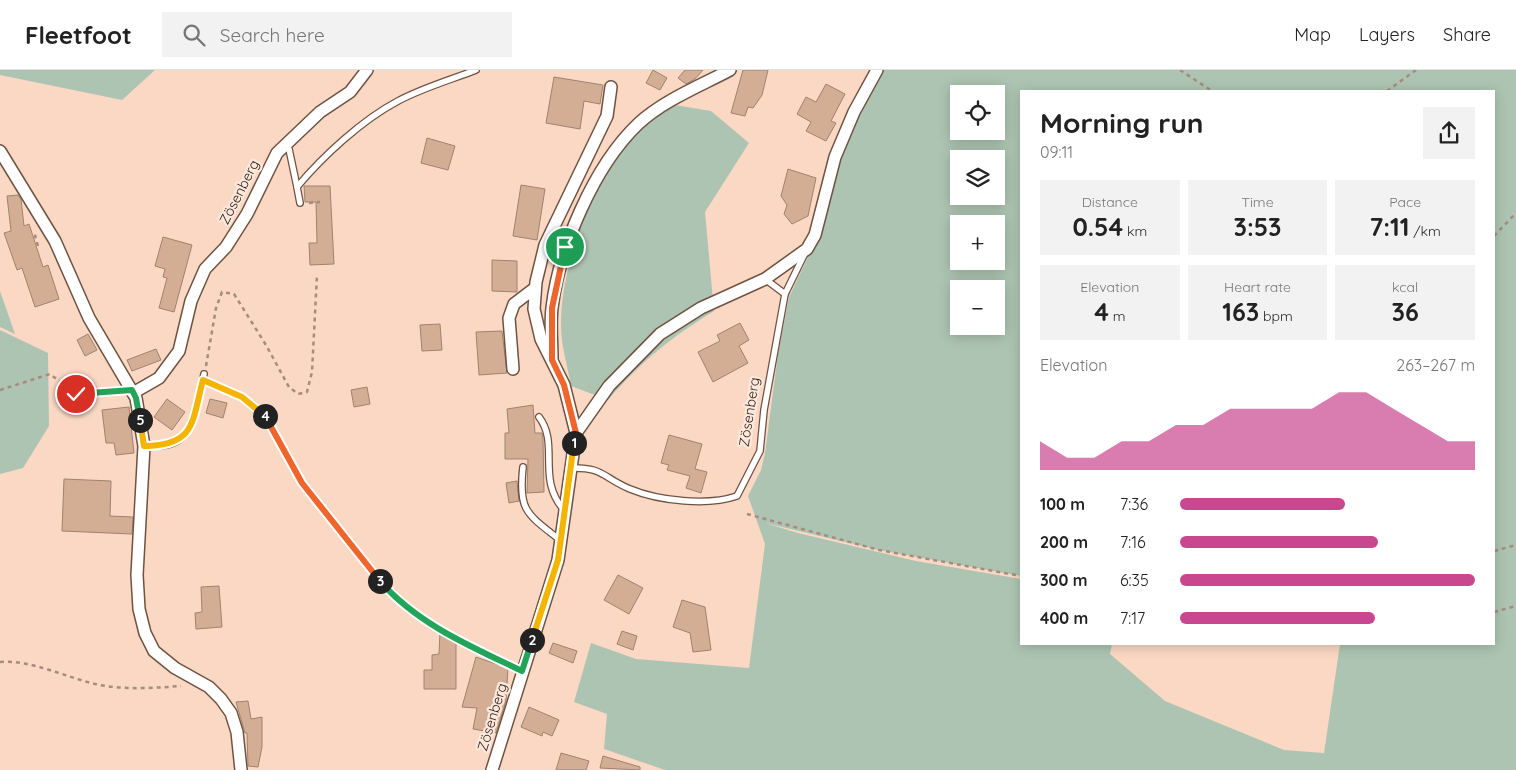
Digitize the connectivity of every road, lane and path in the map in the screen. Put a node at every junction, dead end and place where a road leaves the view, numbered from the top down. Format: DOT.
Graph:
graph roads {
  1 [pos="366,70"];
  2 [pos="476,70"];
  3 [pos="730,70"];
  4 [pos="877,70"];
  5 [pos="1180,70"];
  6 [pos="1416,70"];
  7 [pos="611,86"];
  8 [pos="1210,90"];
  9 [pos="1388,90"];
  10 [pos="283,146"];
  11 [pos="0,151"];
  12 [pos="297,187"];
  13 [pos="300,203"];
  14 [pos="1516,213"];
  15 [pos="1495,235"];
  16 [pos="807,249"];
  17 [pos="317,275"];
  18 [pos="765,278"];
  19 [pos="535,288"];
  20 [pos="785,294"];
  21 [pos="552,360"];
  22 [pos="513,369"];
  23 [pos="204,377"];
  24 [pos="0,390"];
  25 [pos="132,391"];
  26 [pos="539,417"];
  27 [pos="576,433"];
  28 [pos="144,446"];
  29 [pos="523,467"];
  30 [pos="569,468"];
  31 [pos="564,510"];
  32 [pos="748,514"];
  33 [pos="560,540"];
  34 [pos="1516,545"];
  35 [pos="1495,551"];
  36 [pos="1020,576"];
  37 [pos="1516,606"];
  38 [pos="1495,612"];
  39 [pos="0,662"];
  40 [pos="522,671"];
  41 [pos="183,686"];
  42 [pos="241,770"];
  43 [pos="492,770"];
  1 -- 10 [label="street, Zösenberg"];
  2 -- 12 [label="lane"];
  3 -- 21 [label="street, Zösenberg"];
  4 -- 16 [label="street, Zösenberg"];
  5 -- 8 [label="path"];
  6 -- 9 [label="path"];
  7 -- 19 [label="street, Zösenberg"];
  10 -- 12 [label="lane"];
  10 -- 25 [label="street, Zösenberg"];
  11 -- 25 [label="street"];
  12 -- 13 [label="lane"];
  14 -- 15 [label="path"];
  16 -- 18 [label="street, Zösenberg"];
  16 -- 20 [label="lane, Zösenberg"];
  17 -- 23 [label="path"];
  18 -- 20 [label="lane"];
  18 -- 27 [label="street, Zösenberg"];
  19 -- 21 [label="street, Zösenberg"];
  19 -- 22 [label="street"];
  20 -- 30 [label="lane, Zösenberg"];
  21 -- 27 [label="street, Zösenberg"];
  23 -- 28 [label="lane"];
  23 -- 40 [label="path"];
  24 -- 25 [label="path"];
  25 -- 28 [label="street"];
  26 -- 31 [label="lane"];
  27 -- 30 [label="street, Zösenberg"];
  28 -- 42 [label="street"];
  29 -- 33 [label="lane"];
  30 -- 31 [label="street, Zösenberg"];
  31 -- 33 [label="street, Zösenberg"];
  32 -- 36 [label="path"];
  33 -- 40 [label="street, Zösenberg"];
  34 -- 35 [label="path"];
  37 -- 38 [label="path"];
  39 -- 41 [label="path"];
  40 -- 43 [label="street, Zösenberg"];
}
